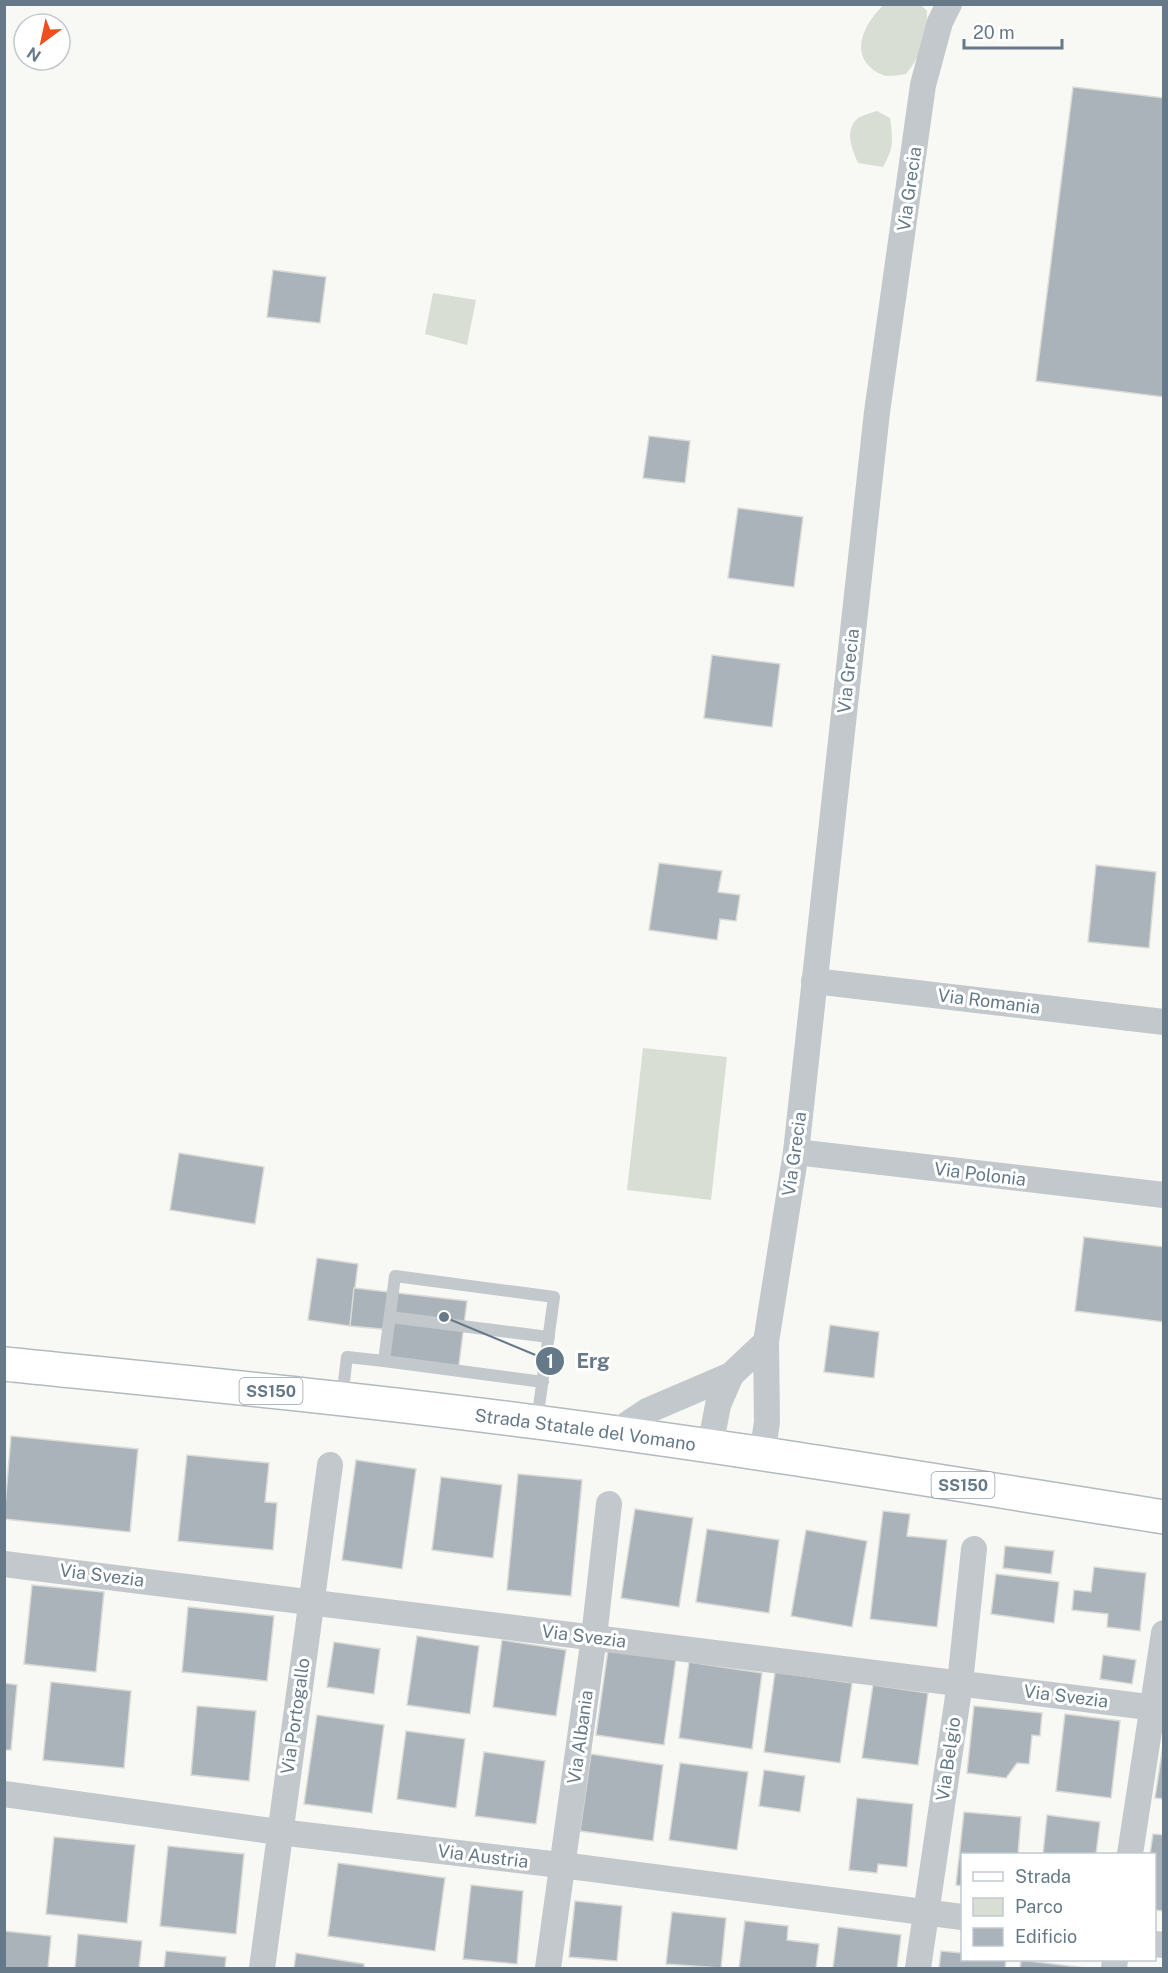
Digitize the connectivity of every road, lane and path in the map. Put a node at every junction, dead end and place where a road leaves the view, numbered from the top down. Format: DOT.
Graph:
graph roads {
  1 [pos="949,4"];
  2 [pos="814,981"];
  3 [pos="1164,1022"];
  4 [pos="796,1152"];
  5 [pos="1164,1195"];
  6 [pos="390,1317"];
  7 [pos="549,1337"];
  8 [pos="766,1342"];
  9 [pos="384,1361"];
  10 [pos="4,1364"];
  11 [pos="731,1376"];
  12 [pos="543,1382"];
  13 [pos="342,1398"];
  14 [pos="537,1422"];
  15 [pos="614,1433"];
  16 [pos="710,1447"];
  17 [pos="762,1455"];
  18 [pos="330,1465"];
  19 [pos="609,1504"];
  20 [pos="1164,1517"];
  21 [pos="974,1549"];
  22 [pos="4,1564"];
  23 [pos="310,1601"];
  24 [pos="1164,1632"];
  25 [pos="594,1637"];
  26 [pos="960,1683"];
  27 [pos="1158,1708"];
  28 [pos="4,1794"];
  29 [pos="279,1832"];
  30 [pos="1130,1853"];
  31 [pos="563,1865"];
  32 [pos="926,1911"];
  33 [pos="961,1917"];
  34 [pos="262,1968"];
  35 [pos="548,1968"];
  36 [pos="918,1968"];
  1 -- 2 [label="street, Via Grecia"];
  2 -- 3 [label="street, Via Romania"];
  2 -- 4 [label="street, Via Grecia"];
  4 -- 5 [label="street, Via Polonia"];
  4 -- 8 [label="street, Via Grecia"];
  6 -- 7 [label="lane"];
  6 -- 7 [label="lane"];
  6 -- 9 [label="lane"];
  7 -- 12 [label="lane"];
  8 -- 11 [label="street"];
  8 -- 17 [label="street, Via Grecia"];
  9 -- 12 [label="lane"];
  9 -- 13 [label="lane"];
  10 -- 13 [label="main road, Strada Statale del Vomano / SS150"];
  11 -- 15 [label="street"];
  11 -- 16 [label="street"];
  12 -- 14 [label="lane"];
  13 -- 14 [label="main road, Strada Statale del Vomano / SS150"];
  14 -- 15 [label="main road, Strada Statale del Vomano / SS150"];
  15 -- 16 [label="main road, Strada Statale del Vomano / SS150"];
  16 -- 17 [label="main road, Strada Statale del Vomano / SS150"];
  17 -- 20 [label="main road, Strada Statale del Vomano / SS150"];
  18 -- 23 [label="street, Via Portogallo"];
  19 -- 25 [label="street, Via Albania"];
  21 -- 26 [label="street, Via Belgio"];
  22 -- 23 [label="street, Via Svezia"];
  23 -- 25 [label="street, Via Svezia"];
  23 -- 29 [label="street, Via Portogallo"];
  24 -- 27 [label="street"];
  25 -- 26 [label="street, Via Svezia"];
  25 -- 31 [label="street, Via Albania"];
  26 -- 27 [label="street, Via Svezia"];
  26 -- 32 [label="street, Via Belgio"];
  27 -- 30 [label="street"];
  28 -- 29 [label="street, Via Austria"];
  29 -- 31 [label="street, Via Austria"];
  29 -- 34 [label="street, Via Portogallo"];
  31 -- 32 [label="street, Via Austria"];
  31 -- 35 [label="street, Via Albania"];
  32 -- 33 [label="street, Via Austria"];
  32 -- 36 [label="street, Via Belgio"];
}
